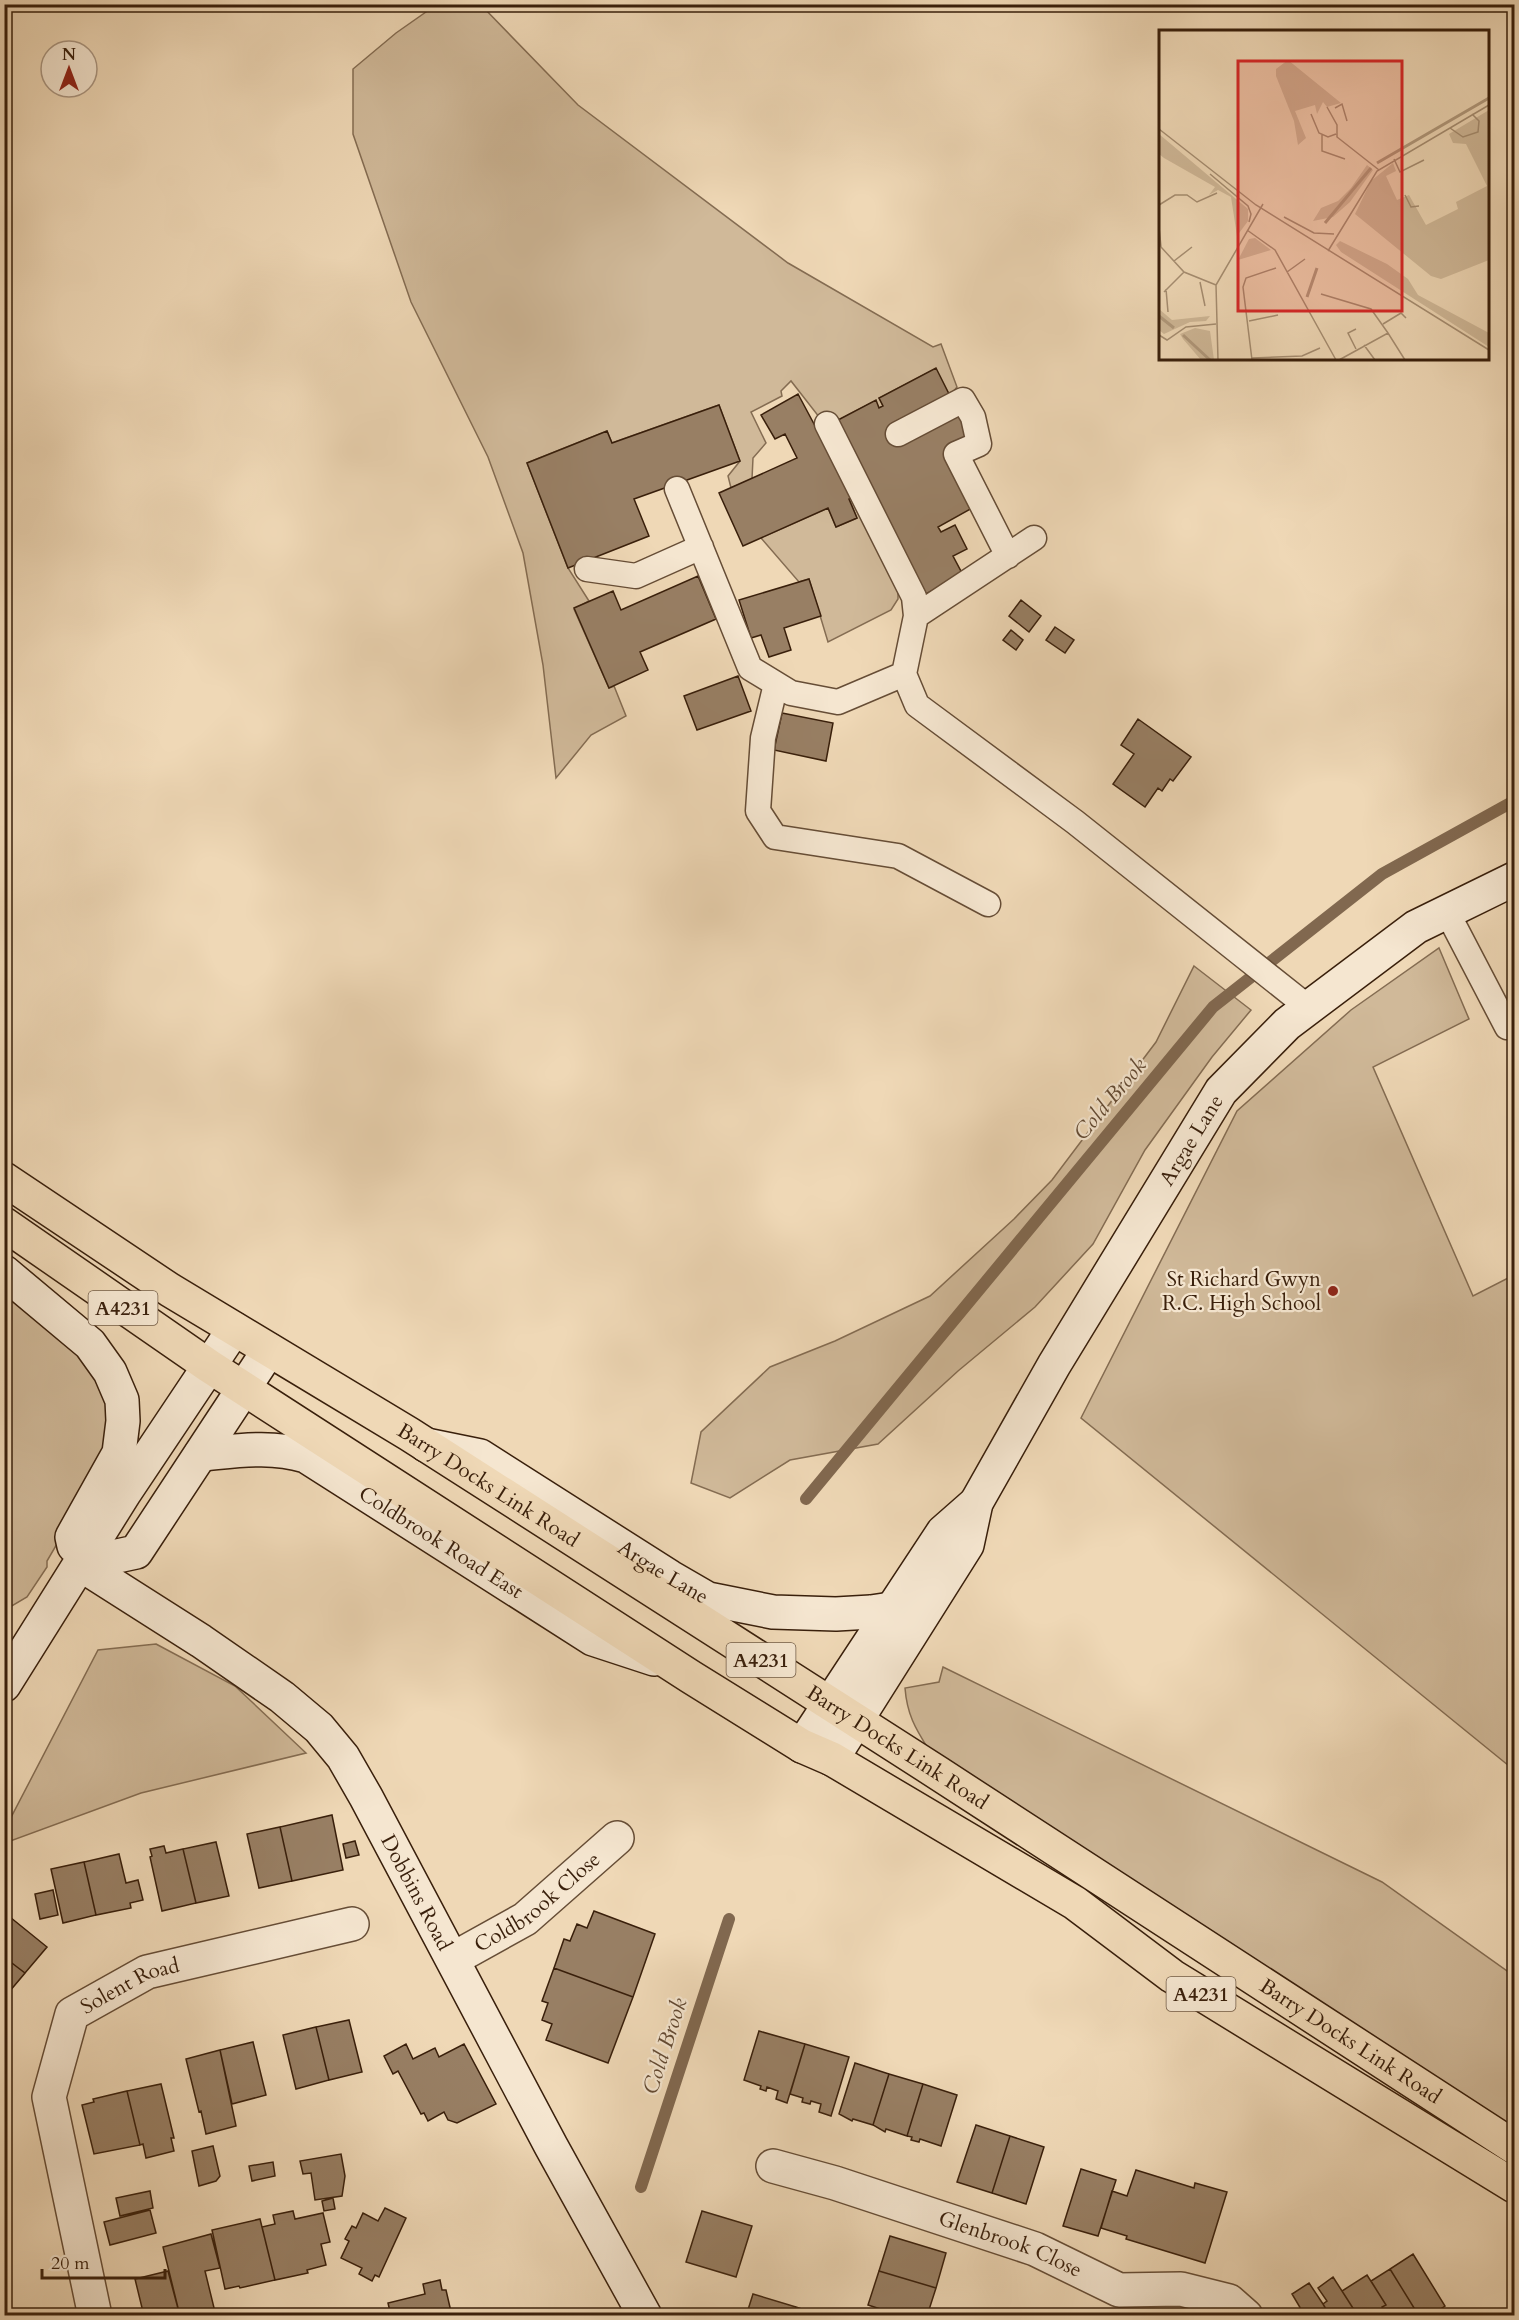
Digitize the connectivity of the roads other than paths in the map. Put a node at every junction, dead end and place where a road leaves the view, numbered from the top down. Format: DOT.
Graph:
graph roads {
  1 [pos="827,424"];
  2 [pos="898,434"];
  3 [pos="677,489"];
  4 [pos="1034,538"];
  5 [pos="700,547"];
  6 [pos="1008,556"];
  7 [pos="587,569"];
  8 [pos="916,616"];
  9 [pos="904,674"];
  10 [pos="776,684"];
  11 [pos="1515,879"];
  12 [pos="988,904"];
  13 [pos="1448,912"];
  14 [pos="1309,1008"];
  15 [pos="1515,1023"];
  16 [pos="4,1179"];
  17 [pos="4,1224"];
  18 [pos="4,1272"];
  19 [pos="234,1329"];
  20 [pos="269,1350"];
  21 [pos="209,1366"];
  22 [pos="244,1388"];
  23 [pos="424,1444"];
  24 [pos="201,1454"];
  25 [pos="976,1503"];
  26 [pos="80,1564"];
  27 [pos="891,1609"];
  28 [pos="673,1665"];
  29 [pos="4,1685"];
  30 [pos="829,1704"];
  31 [pos="856,1721"];
  32 [pos="802,1746"];
  33 [pos="832,1759"];
  34 [pos="617,1838"];
  35 [pos="352,1924"];
  36 [pos="453,1959"];
  37 [pos="1515,2147"];
  38 [pos="773,2166"];
  39 [pos="1515,2186"];
  40 [pos="95,2316"];
  41 [pos="645,2316"];
  42 [pos="1246,2316"];
  1 -- 8 [label="lane"];
  2 -- 6 [label="lane"];
  3 -- 5 [label="lane"];
  4 -- 6 [label="lane"];
  5 -- 7 [label="lane"];
  5 -- 10 [label="lane"];
  6 -- 8 [label="lane"];
  8 -- 9 [label="lane"];
  9 -- 10 [label="lane"];
  9 -- 14 [label="lane"];
  10 -- 12 [label="lane"];
  11 -- 13 [label="street, Argae Lane"];
  13 -- 14 [label="street, Argae Lane"];
  13 -- 15 [label="lane"];
  14 -- 25 [label="street, Argae Lane"];
  16 -- 19 [label="main road, Barry Docks Link Road / A4231"];
  17 -- 21 [label="main road, Barry Docks Link Road / A4231"];
  18 -- 26 [label="street"];
  19 -- 20 [label="main road, Barry Docks Link Road / A4231"];
  19 -- 21 [label="street"];
  20 -- 22 [label="street"];
  20 -- 23 [label="main road, Barry Docks Link Road / A4231"];
  21 -- 22 [label="main road, Barry Docks Link Road / A4231"];
  21 -- 26 [label="street"];
  22 -- 24 [label="street"];
  22 -- 28 [label="main road, Barry Docks Link Road / A4231"];
  23 -- 27 [label="street, Argae Lane"];
  23 -- 30 [label="main road, Barry Docks Link Road / A4231"];
  24 -- 26 [label="street"];
  24 -- 28 [label="street, Coldbrook Road East"];
  25 -- 27 [label="street, Argae Lane"];
  25 -- 31 [label="street, Argae Lane"];
  26 -- 29 [label="street"];
  26 -- 36 [label="street, Dobbins Road"];
  27 -- 30 [label="street, Argae Lane"];
  28 -- 32 [label="main road, Barry Docks Link Road / A4231"];
  30 -- 31 [label="main road, Barry Docks Link Road / A4231"];
  30 -- 32 [label="street, Argae Lane"];
  31 -- 33 [label="street, Argae Lane"];
  31 -- 37 [label="main road, Barry Docks Link Road / A4231"];
  32 -- 33 [label="main road, Barry Docks Link Road / A4231"];
  33 -- 39 [label="main road, Barry Docks Link Road / A4231"];
  34 -- 36 [label="street, Coldbrook Close"];
  35 -- 40 [label="street, Solent Road"];
  36 -- 41 [label="street, Dobbins Road"];
  38 -- 42 [label="street, Glenbrook Close"];
}
